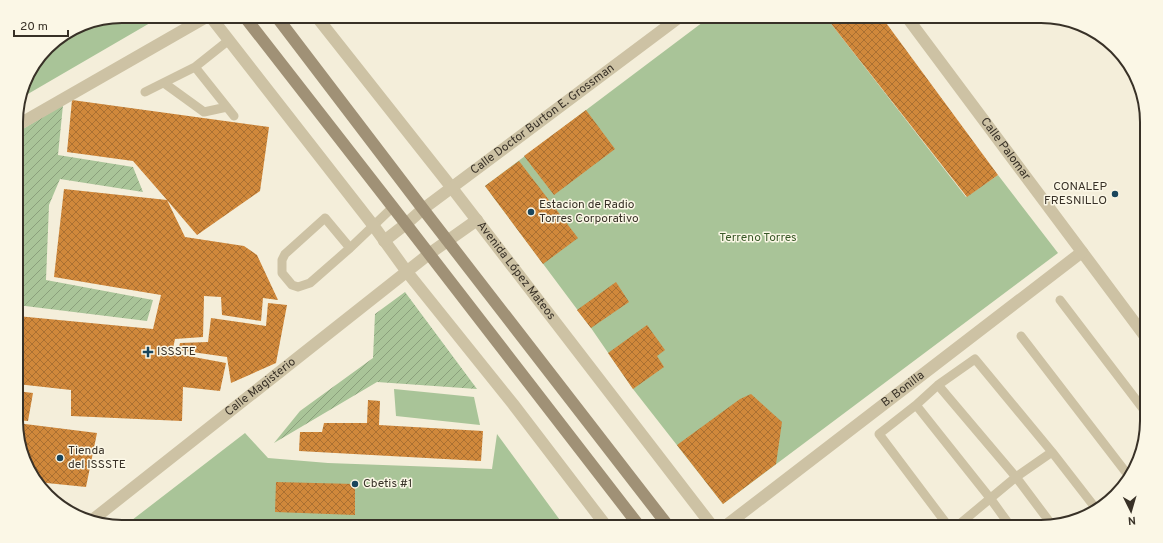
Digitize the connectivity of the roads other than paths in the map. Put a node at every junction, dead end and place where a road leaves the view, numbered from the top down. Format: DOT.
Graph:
graph roads {
  1 [pos="197,23"];
  2 [pos="215,23"];
  3 [pos="249,23"];
  4 [pos="281,23"];
  5 [pos="322,23"];
  6 [pos="672,23"];
  7 [pos="911,23"];
  8 [pos="229,40"];
  9 [pos="195,67"];
  10 [pos="164,82"];
  11 [pos="145,92"];
  12 [pos="227,107"];
  13 [pos="234,116"];
  14 [pos="23,122"];
  15 [pos="452,188"];
  16 [pos="393,208"];
  17 [pos="423,209"];
  18 [pos="476,220"];
  19 [pos="406,224"];
  20 [pos="373,225"];
  21 [pos="384,241"];
  22 [pos="448,241"];
  23 [pos="350,248"];
  24 [pos="1082,252"];
  25 [pos="429,254"];
  26 [pos="407,272"];
  27 [pos="1060,300"];
  28 [pos="1140,330"];
  29 [pos="1021,336"];
  30 [pos="938,386"];
  31 [pos="916,405"];
  32 [pos="1140,405"];
  33 [pos="1052,452"];
  34 [pos="1126,472"];
  35 [pos="1016,477"];
  36 [pos="990,498"];
  37 [pos="1093,505"];
  38 [pos="96,517"];
  39 [pos="602,520"];
  40 [pos="635,520"];
  41 [pos="664,520"];
  42 [pos="708,520"];
  43 [pos="733,520"];
  44 [pos="944,520"];
  45 [pos="964,520"];
  46 [pos="1006,520"];
  47 [pos="1048,520"];
  1 -- 14 [label="street"];
  2 -- 8 [label="street"];
  3 -- 16 [label="main road"];
  4 -- 17 [label="main road"];
  5 -- 15 [label="street, Avenida López Mateos"];
  6 -- 15 [label="street, Calle Doctor Burton E. Grossman"];
  7 -- 24 [label="street, Calle Palomar"];
  8 -- 9 [label="lane"];
  8 -- 20 [label="street"];
  9 -- 10 [label="lane"];
  9 -- 12 [label="lane"];
  10 -- 11 [label="lane"];
  10 -- 12 [label="lane"];
  12 -- 13 [label="lane"];
  15 -- 17 [label="street, Calle Doctor Burton E. Grossman"];
  15 -- 18 [label="street, Avenida López Mateos"];
  16 -- 19 [label="main road"];
  16 -- 20 [label="lane"];
  17 -- 19 [label="street, Calle Doctor Burton E. Grossman"];
  17 -- 22 [label="main road"];
  18 -- 22 [label="street, Calle Magisterio"];
  18 -- 42 [label="street, Avenida López Mateos"];
  19 -- 21 [label="street, Calle Doctor Burton E. Grossman"];
  19 -- 25 [label="main road"];
  20 -- 21 [label="street"];
  20 -- 23 [label="lane"];
  21 -- 26 [label="street"];
  22 -- 25 [label="street, Calle Magisterio"];
  22 -- 41 [label="main road"];
  23 -- 23 [label="lane"];
  24 -- 28 [label="street, Calle Palomar"];
  24 -- 43 [label="street, B. Bonilla"];
  25 -- 26 [label="street, Calle Magisterio"];
  25 -- 40 [label="main road"];
  26 -- 38 [label="street, Calle Magisterio"];
  26 -- 39 [label="street"];
  27 -- 32 [label="lane"];
  29 -- 34 [label="lane"];
  30 -- 31 [label="lane"];
  30 -- 33 [label="lane"];
  30 -- 35 [label="lane"];
  31 -- 36 [label="lane"];
  31 -- 44 [label="lane"];
  33 -- 35 [label="lane"];
  33 -- 37 [label="lane"];
  35 -- 36 [label="lane"];
  35 -- 47 [label="lane"];
  36 -- 45 [label="lane"];
  36 -- 46 [label="lane"];
}
